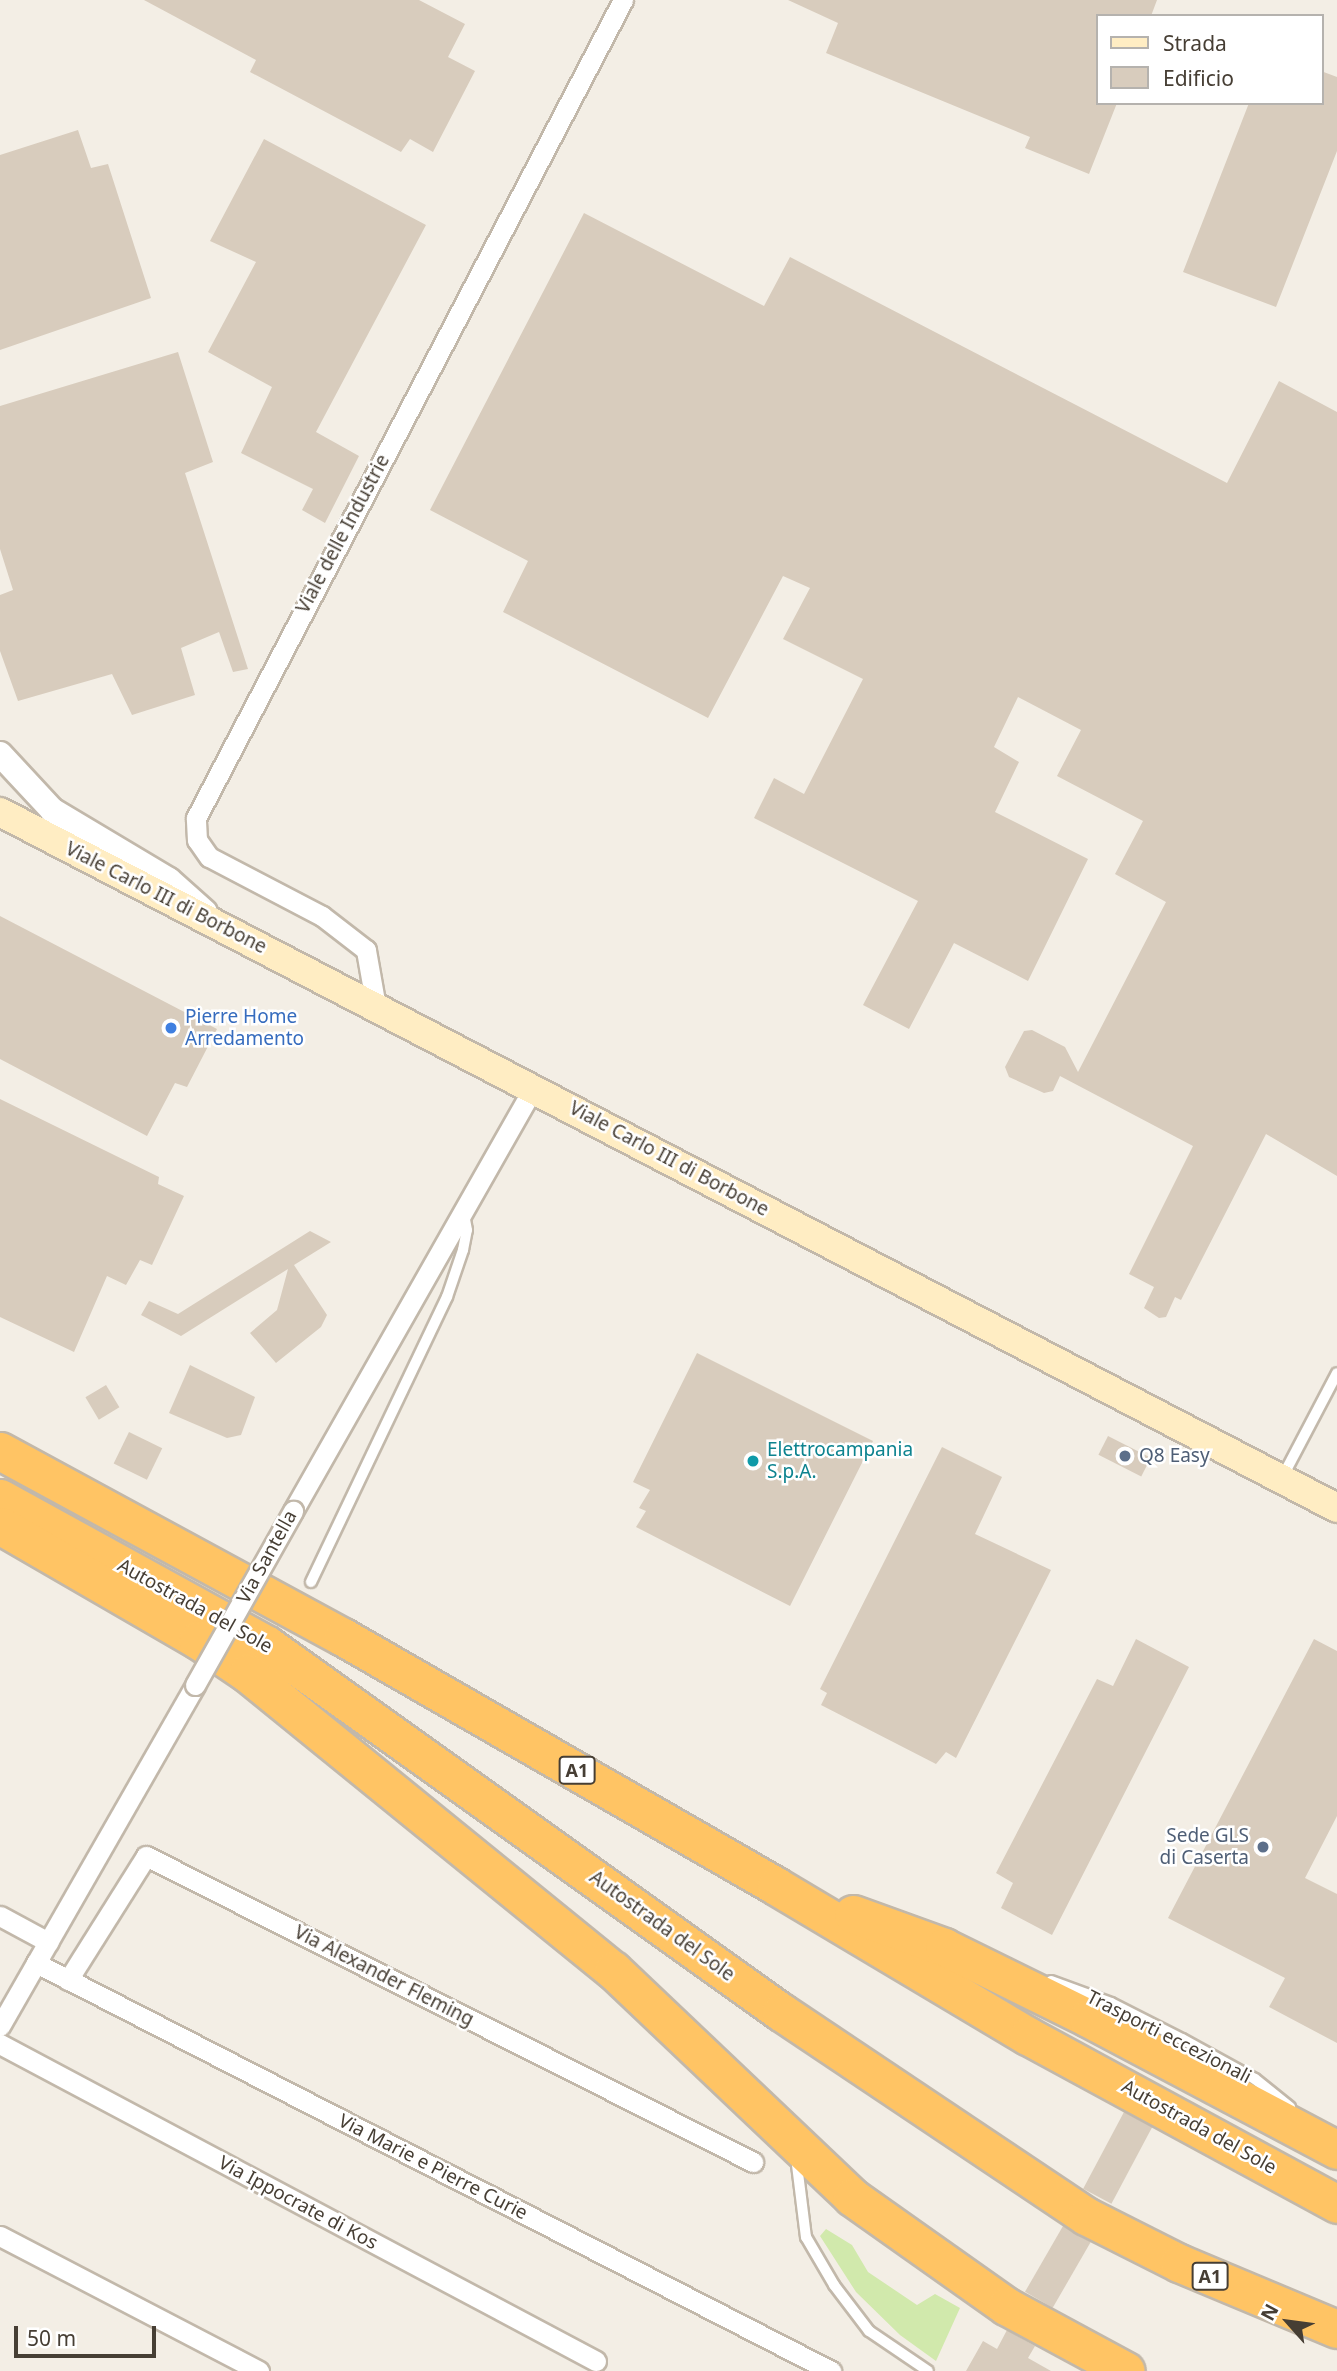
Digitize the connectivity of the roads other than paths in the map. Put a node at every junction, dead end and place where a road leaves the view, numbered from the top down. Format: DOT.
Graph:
graph roads {
  1 [pos="623,0"];
  2 [pos="0,754"];
  3 [pos="0,812"];
  4 [pos="218,925"];
  5 [pos="376,1007"];
  6 [pos="533,1088"];
  7 [pos="463,1210"];
  8 [pos="1337,1373"];
  9 [pos="0,1451"];
  10 [pos="1281,1479"];
  11 [pos="0,1499"];
  12 [pos="1337,1508"];
  13 [pos="0,1525"];
  14 [pos="311,1581"];
  15 [pos="776,1886"];
  16 [pos="0,1916"];
  17 [pos="48,1942"];
  18 [pos="944,1947"];
  19 [pos="36,1963"];
  20 [pos="1017,1970"];
  21 [pos="1042,1978"];
  22 [pos="68,1980"];
  23 [pos="0,2026"];
  24 [pos="0,2044"];
  25 [pos="1298,2113"];
  26 [pos="1308,2121"];
  27 [pos="794,2143"];
  28 [pos="1337,2145"];
  29 [pos="1337,2150"];
  30 [pos="753,2162"];
  31 [pos="1337,2204"];
  32 [pos="0,2236"];
  33 [pos="1337,2329"];
  34 [pos="596,2361"];
  35 [pos="259,2371"];
  36 [pos="831,2371"];
  37 [pos="928,2371"];
  38 [pos="1126,2371"];
  1 -- 5 [label="street, Viale delle Industrie"];
  2 -- 4 [label="street"];
  3 -- 4 [label="main road, Viale Carlo III di Borbone"];
  4 -- 5 [label="main road, Viale Carlo III di Borbone"];
  5 -- 6 [label="main road, Viale Carlo III di Borbone"];
  6 -- 7 [label="street, Via Santella"];
  6 -- 10 [label="main road, Viale Carlo III di Borbone"];
  7 -- 14 [label="lane"];
  7 -- 17 [label="street, Via Santella, bridge"];
  8 -- 10 [label="lane"];
  9 -- 15 [label="highway, Autostrada del Sole / A1"];
  10 -- 12 [label="main road, Viale Carlo III di Borbone"];
  11 -- 33 [label="highway, Autostrada del Sole / A1"];
  13 -- 27 [label="highway"];
  15 -- 18 [label="highway"];
  15 -- 31 [label="highway, Autostrada del Sole / A1"];
  16 -- 17 [label="street"];
  17 -- 19 [label="street, Via Santella"];
  18 -- 20 [label="lane"];
  18 -- 29 [label="highway"];
  19 -- 22 [label="street, Via Marie e Pierre Curie"];
  19 -- 23 [label="street, Via Santella"];
  21 -- 25 [label="lane, Trasporti eccezionali"];
  22 -- 30 [label="street, Via Alexander Fleming"];
  22 -- 36 [label="street, Via Marie e Pierre Curie"];
  24 -- 34 [label="street, Via Ippocrate di Kos"];
  26 -- 28 [label="lane"];
  27 -- 37 [label="lane"];
  27 -- 38 [label="highway"];
  32 -- 35 [label="street"];
}
